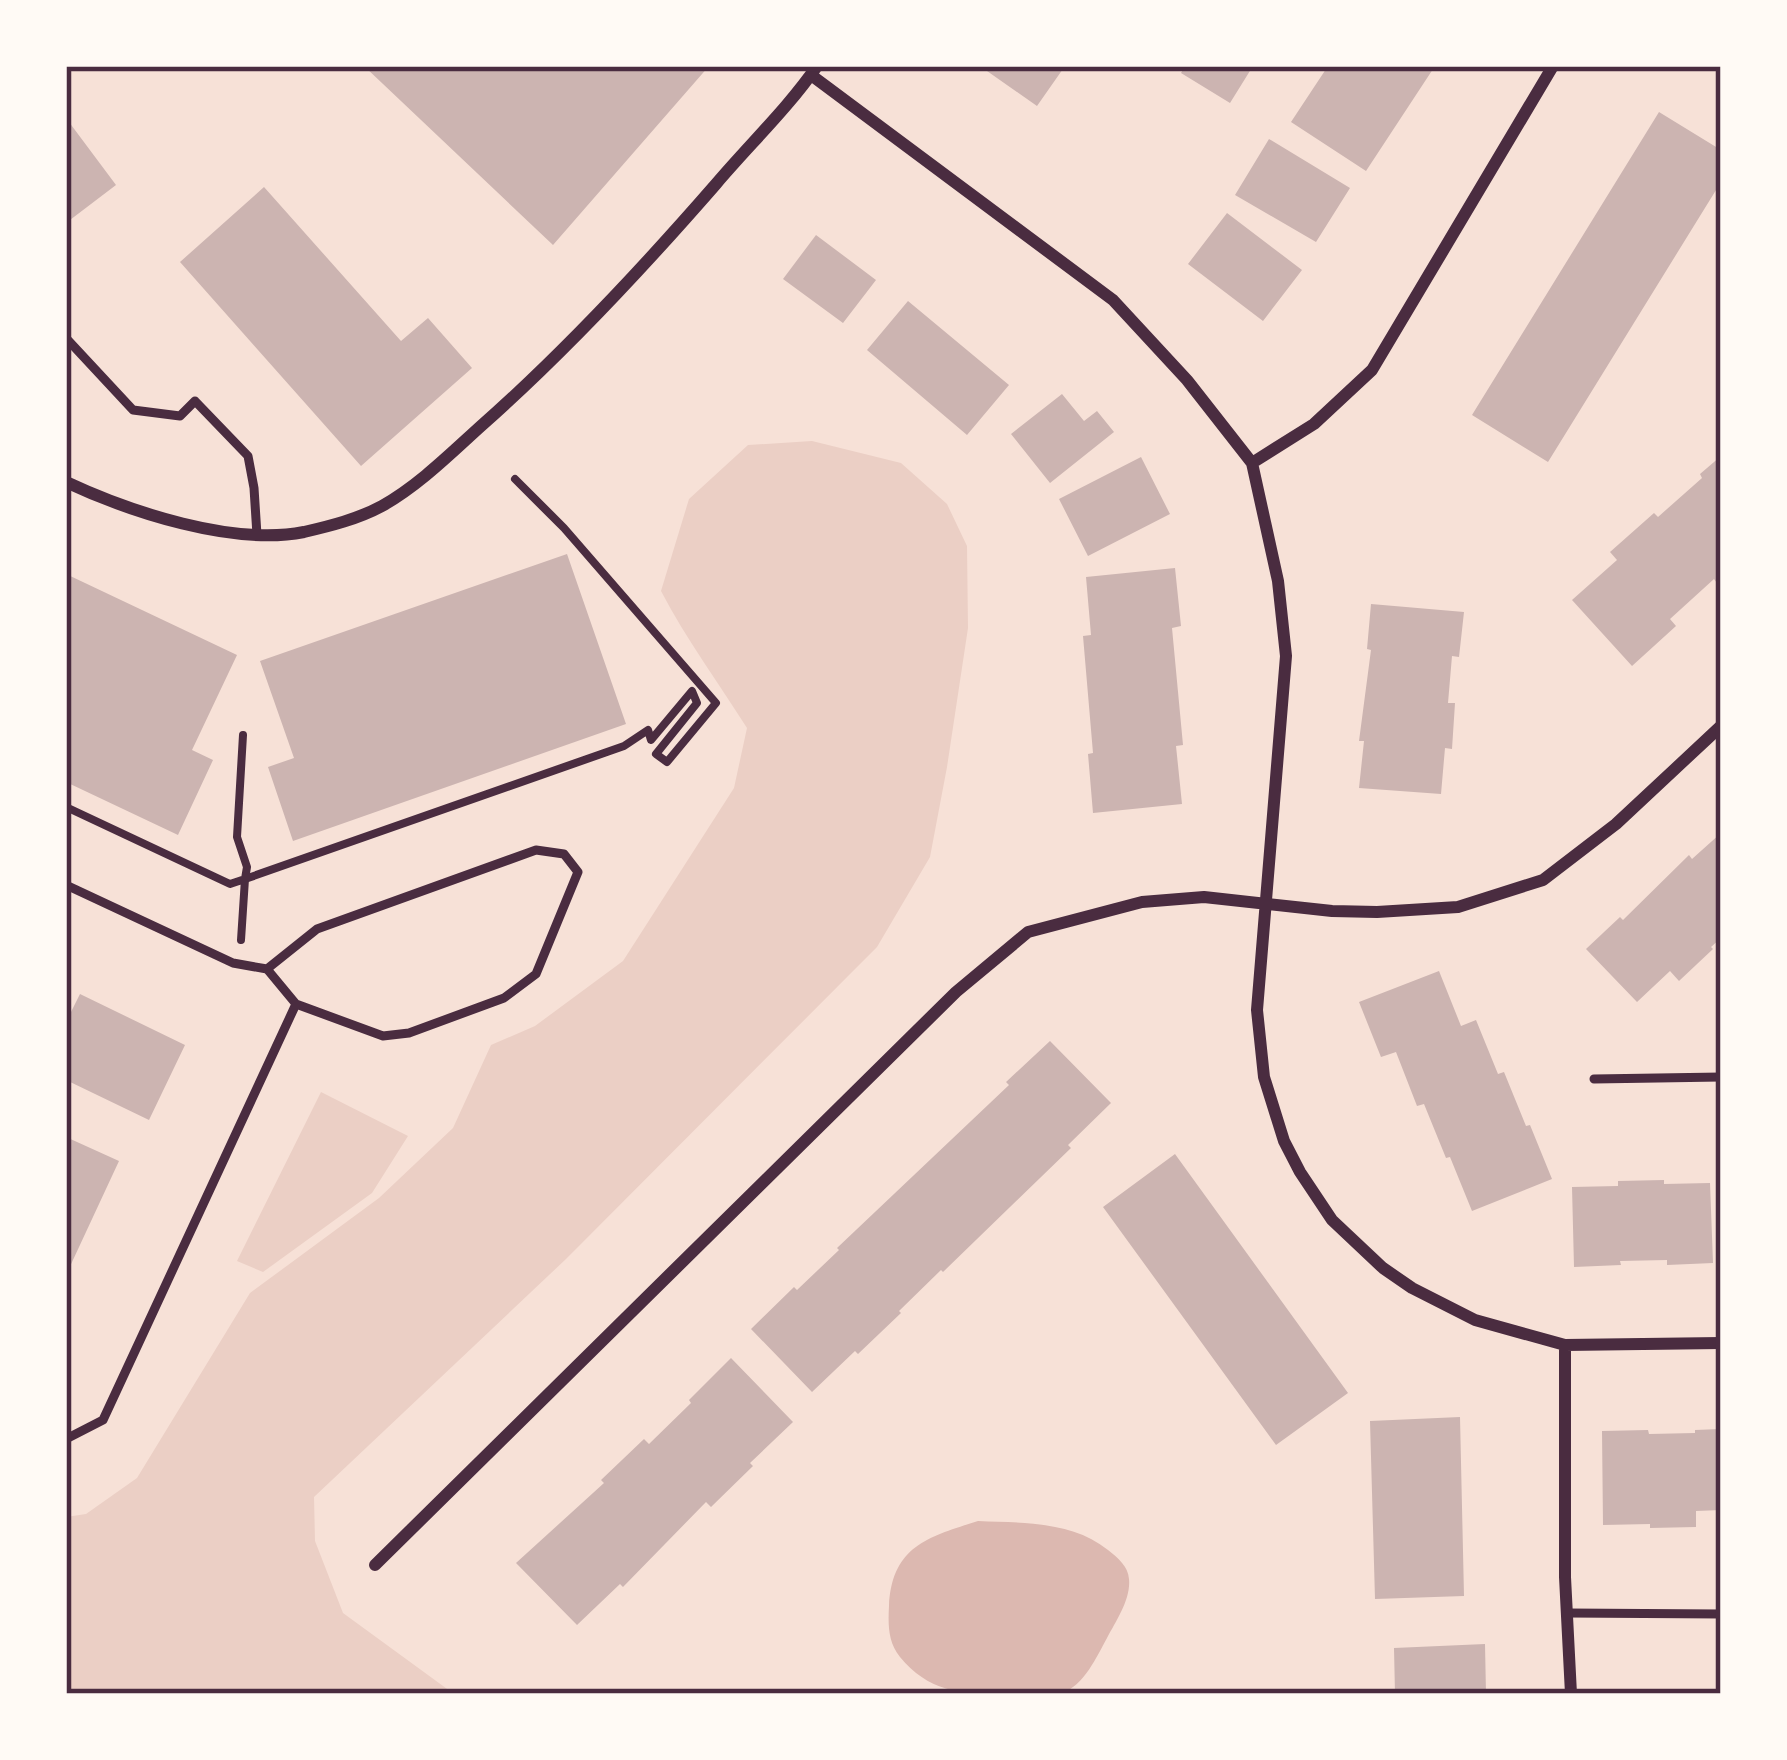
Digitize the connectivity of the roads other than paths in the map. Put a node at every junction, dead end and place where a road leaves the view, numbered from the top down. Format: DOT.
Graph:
graph roads {
  1 [pos="1552,66"];
  2 [pos="814,70"];
  3 [pos="66,338"];
  4 [pos="1252,463"];
  5 [pos="66,482"];
  6 [pos="257,535"];
  7 [pos="1721,726"];
  8 [pos="66,885"];
  9 [pos="1267,903"];
  10 [pos="267,969"];
  11 [pos="296,1004"];
  12 [pos="1719,1076"];
  13 [pos="1594,1078"];
  14 [pos="1721,1343"];
  15 [pos="1565,1346"];
  16 [pos="66,1439"];
  17 [pos="375,1565"];
  18 [pos="1567,1613"];
  19 [pos="1721,1614"];
  20 [pos="1571,1694"];
  1 -- 4 [label="street"];
  2 -- 4 [label="street"];
  2 -- 6 [label="street"];
  3 -- 6 [label="lane"];
  4 -- 9 [label="street"];
  5 -- 6 [label="street"];
  7 -- 9 [label="street"];
  8 -- 10 [label="lane"];
  9 -- 15 [label="street"];
  9 -- 17 [label="street"];
  10 -- 11 [label="lane"];
  10 -- 11 [label="lane"];
  11 -- 16 [label="lane"];
  12 -- 13 [label="lane"];
  14 -- 15 [label="street"];
  15 -- 18 [label="street"];
  18 -- 19 [label="lane"];
  18 -- 20 [label="street"];
}
